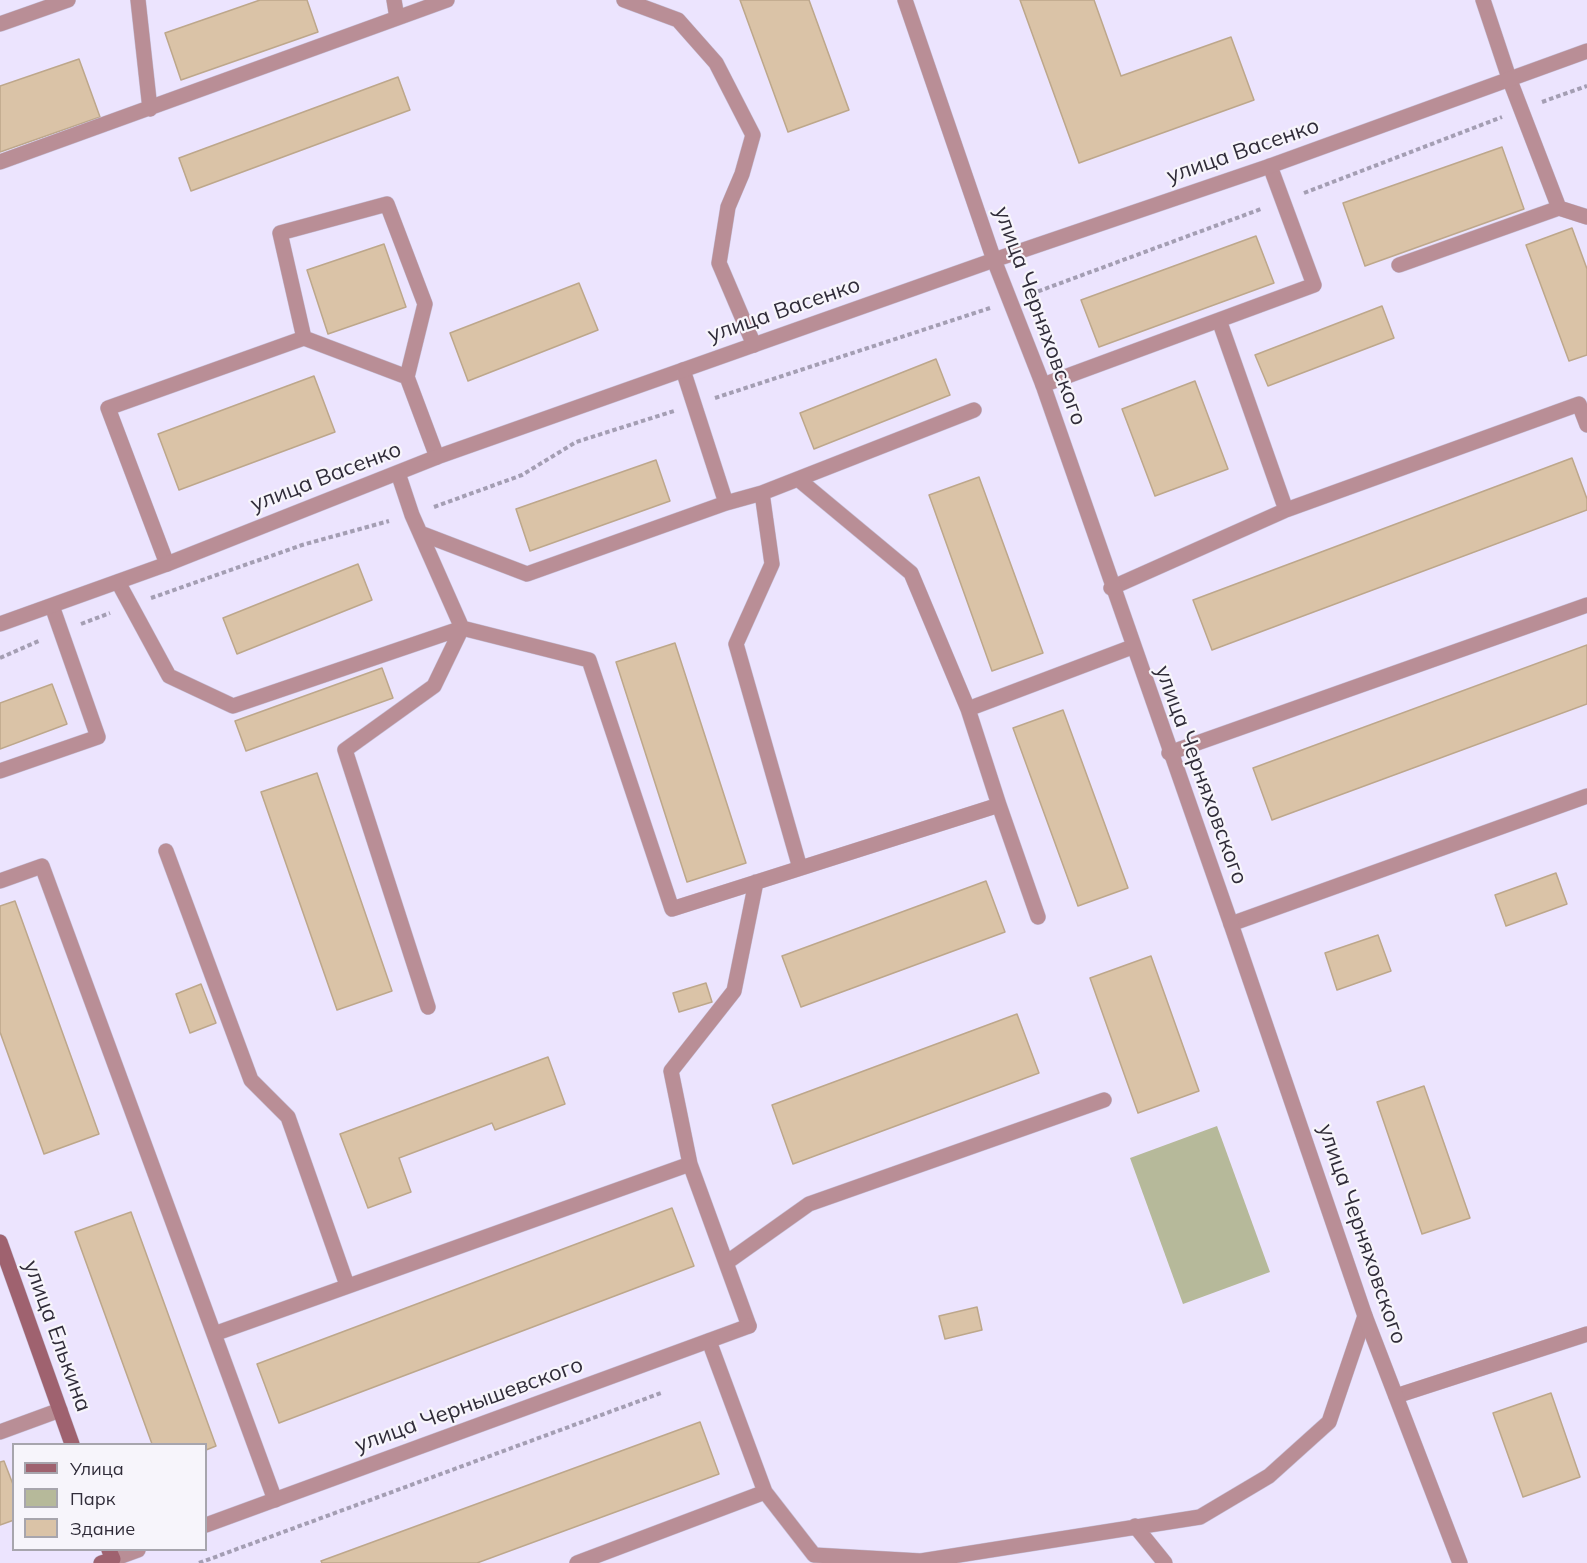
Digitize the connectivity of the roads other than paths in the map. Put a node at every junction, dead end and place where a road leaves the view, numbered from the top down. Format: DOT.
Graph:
graph roads {
  1 [pos="68,0"];
  2 [pos="138,0"];
  3 [pos="394,0"];
  4 [pos="447,0"];
  5 [pos="624,0"];
  6 [pos="905,0"];
  7 [pos="1483,0"];
  8 [pos="398,18"];
  9 [pos="0,24"];
  10 [pos="1587,51"];
  11 [pos="1509,78"];
  12 [pos="150,109"];
  13 [pos="0,162"];
  14 [pos="1270,166"];
  15 [pos="1559,208"];
  16 [pos="1587,217"];
  17 [pos="994,260"];
  18 [pos="1399,265"];
  19 [pos="1219,321"];
  20 [pos="304,338"];
  21 [pos="754,345"];
  22 [pos="683,370"];
  23 [pos="406,377"];
  24 [pos="1043,385"];
  25 [pos="974,410"];
  26 [pos="1587,425"];
  27 [pos="437,457"];
  28 [pos="398,473"];
  29 [pos="798,479"];
  30 [pos="762,493"];
  31 [pos="726,503"];
  32 [pos="1286,510"];
  33 [pos="420,533"];
  34 [pos="167,564"];
  35 [pos="118,582"];
  36 [pos="1112,588"];
  37 [pos="1587,605"];
  38 [pos="51,606"];
  39 [pos="0,624"];
  40 [pos="462,628"];
  41 [pos="1132,647"];
  42 [pos="968,710"];
  43 [pos="1169,753"];
  44 [pos="0,771"];
  45 [pos="1587,796"];
  46 [pos="999,805"];
  47 [pos="166,851"];
  48 [pos="800,868"];
  49 [pos="0,881"];
  50 [pos="756,882"];
  51 [pos="1038,917"];
  52 [pos="1231,924"];
  53 [pos="428,1007"];
  54 [pos="1104,1100"];
  55 [pos="690,1164"];
  56 [pos="0,1242"];
  57 [pos="726,1263"];
  58 [pos="347,1285"];
  59 [pos="1365,1316"];
  60 [pos="214,1334"];
  61 [pos="1587,1334"];
  62 [pos="709,1341"];
  63 [pos="1396,1396"];
  64 [pos="60,1410"];
  65 [pos="0,1432"];
  66 [pos="72,1443"];
  67 [pos="765,1492"];
  68 [pos="275,1500"];
  69 [pos="207,1525"];
  70 [pos="1135,1526"];
  71 [pos="135,1551"];
  72 [pos="109,1559"];
  73 [pos="577,1563"];
  74 [pos="1166,1563"];
  75 [pos="1460,1563"];
  1 -- 9 [label="street"];
  2 -- 12 [label="street"];
  3 -- 8 [label="street"];
  4 -- 8 [label="street"];
  5 -- 21 [label="street"];
  6 -- 17 [label="street, улица Черняховского"];
  7 -- 11 [label="street"];
  8 -- 12 [label="street"];
  10 -- 11 [label="street, улица Васенко"];
  11 -- 14 [label="street, улица Васенко"];
  11 -- 15 [label="street"];
  12 -- 13 [label="street"];
  14 -- 17 [label="street, улица Васенко"];
  14 -- 19 [label="street"];
  15 -- 16 [label="street"];
  15 -- 18 [label="street"];
  17 -- 21 [label="street, улица Васенко"];
  17 -- 24 [label="street, улица Черняховского"];
  19 -- 24 [label="street"];
  19 -- 32 [label="street"];
  20 -- 23 [label="street"];
  20 -- 23 [label="street"];
  20 -- 34 [label="street"];
  21 -- 22 [label="street, улица Васенко"];
  22 -- 27 [label="street, улица Васенко"];
  22 -- 31 [label="street"];
  23 -- 27 [label="street"];
  24 -- 36 [label="street, улица Черняховского"];
  25 -- 29 [label="street"];
  26 -- 32 [label="street"];
  27 -- 28 [label="street, улица Васенко"];
  28 -- 33 [label="street"];
  28 -- 34 [label="street, улица Васенко"];
  29 -- 30 [label="street"];
  29 -- 42 [label="street"];
  30 -- 31 [label="street"];
  30 -- 48 [label="street"];
  31 -- 33 [label="street"];
  32 -- 36 [label="street"];
  33 -- 40 [label="street"];
  34 -- 35 [label="street, улица Васенко"];
  35 -- 38 [label="street, улица Васенко"];
  35 -- 40 [label="street"];
  36 -- 41 [label="street, улица Черняховского"];
  37 -- 43 [label="street"];
  38 -- 39 [label="street, улица Васенко"];
  38 -- 44 [label="street"];
  40 -- 50 [label="street"];
  40 -- 53 [label="street"];
  41 -- 42 [label="street"];
  41 -- 43 [label="street, улица Черняховского"];
  42 -- 46 [label="street"];
  43 -- 52 [label="street, улица Черняховского"];
  45 -- 52 [label="street"];
  46 -- 48 [label="street"];
  46 -- 51 [label="street"];
  47 -- 58 [label="street"];
  48 -- 50 [label="street"];
  49 -- 60 [label="street"];
  50 -- 55 [label="street"];
  52 -- 59 [label="street, улица Черняховского"];
  54 -- 57 [label="street"];
  55 -- 57 [label="street"];
  55 -- 58 [label="street"];
  56 -- 64 [label="street, улица Елькина"];
  57 -- 62 [label="street, улица Чернышевского"];
  58 -- 60 [label="street"];
  59 -- 63 [label="street, улица Черняховского"];
  59 -- 70 [label="street"];
  60 -- 68 [label="street"];
  61 -- 63 [label="street"];
  62 -- 67 [label="street"];
  62 -- 68 [label="street, улица Чернышевского"];
  63 -- 75 [label="street, улица Черняховского"];
  64 -- 65 [label="street"];
  64 -- 66 [label="street, улица Елькина"];
  67 -- 70 [label="street"];
  67 -- 73 [label="street"];
  68 -- 69 [label="street, улица Чернышевского"];
  70 -- 74 [label="street"];
  71 -- 72 [label="street"];
}
